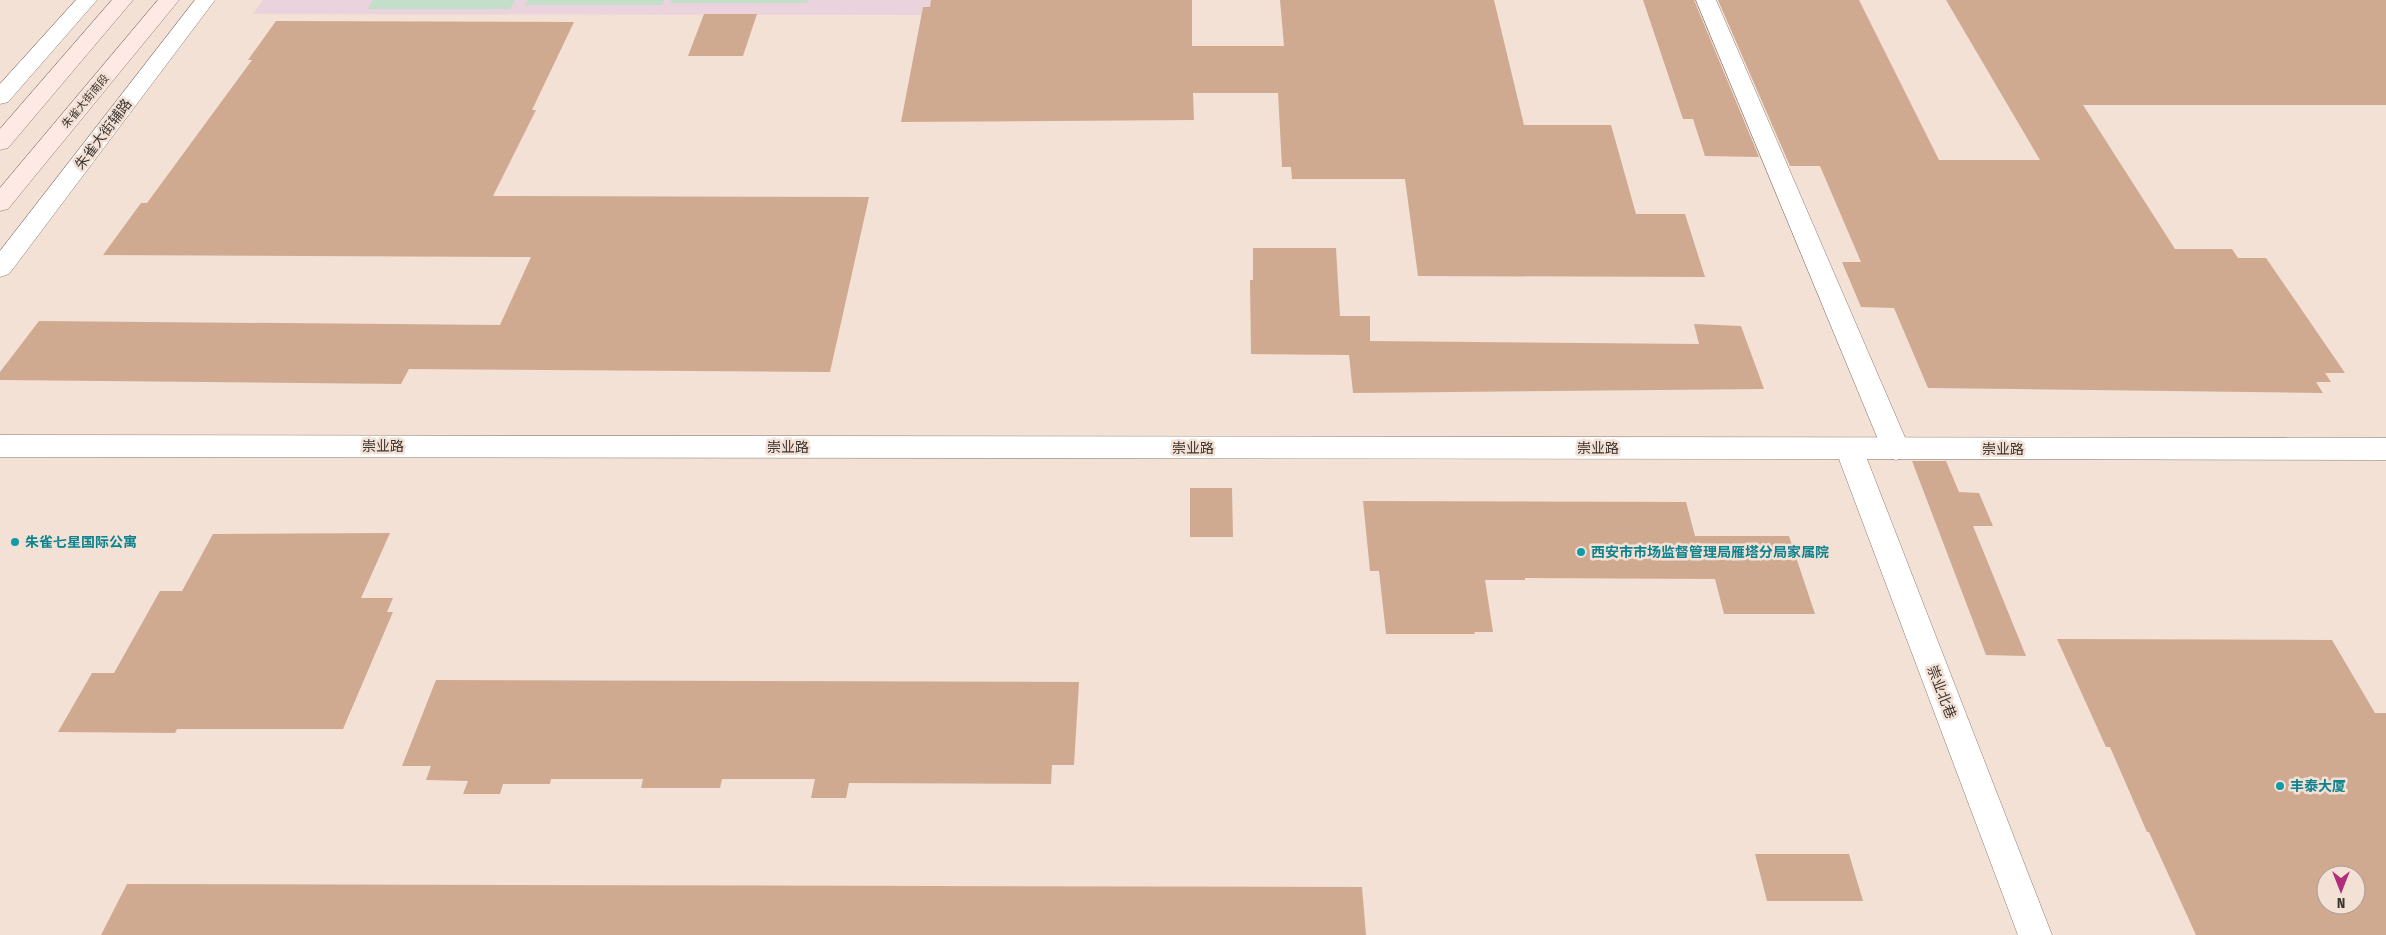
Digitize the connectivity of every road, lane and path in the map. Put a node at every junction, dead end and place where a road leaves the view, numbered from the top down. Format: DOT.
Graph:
graph roads {
  1 [pos="87,0"];
  2 [pos="123,0"];
  3 [pos="169,0"];
  4 [pos="205,0"];
  5 [pos="1706,0"];
  6 [pos="0,97"];
  7 [pos="0,143"];
  8 [pos="0,202"];
  9 [pos="0,268"];
  10 [pos="0,446"];
  11 [pos="1849,449"];
  12 [pos="1896,449"];
  13 [pos="2386,449"];
  14 [pos="2036,935"];
  1 -- 6 [label="street"];
  2 -- 7 [label="main road"];
  3 -- 8 [label="main road, 朱雀大街南段"];
  4 -- 9 [label="street, 朱雀大街辅路"];
  5 -- 12 [label="street"];
  10 -- 11 [label="street, 崇业路"];
  11 -- 12 [label="street, 崇业路"];
  11 -- 14 [label="street, 崇业北巷"];
  12 -- 13 [label="street, 崇业路"];
}
